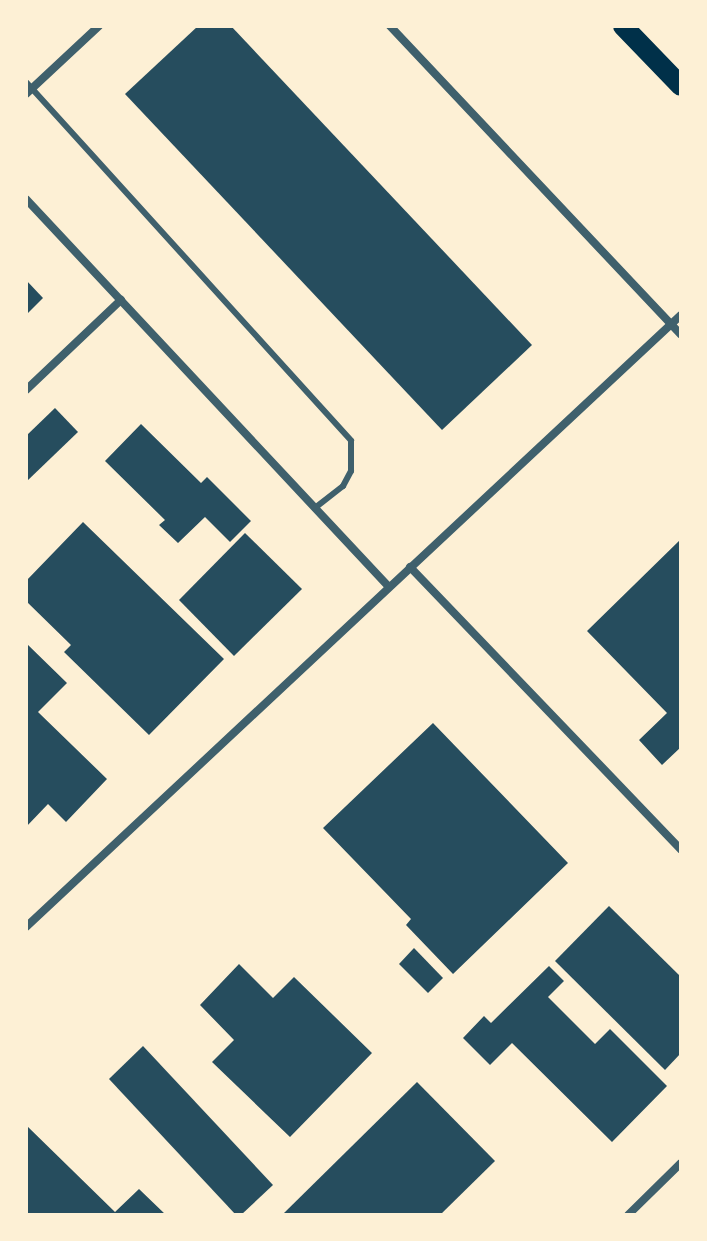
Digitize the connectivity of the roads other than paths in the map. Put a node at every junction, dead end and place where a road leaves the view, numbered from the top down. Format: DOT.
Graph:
graph roads {
  1 [pos="99,26"];
  2 [pos="390,26"];
  3 [pos="623,26"];
  4 [pos="681,86"];
  5 [pos="28,88"];
  6 [pos="26,199"];
  7 [pos="121,300"];
  8 [pos="681,315"];
  9 [pos="671,324"];
  10 [pos="681,335"];
  11 [pos="26,390"];
  12 [pos="315,508"];
  13 [pos="410,567"];
  14 [pos="389,587"];
  15 [pos="681,850"];
  16 [pos="26,927"];
  17 [pos="681,1163"];
  18 [pos="628,1215"];
  1 -- 5 [label="street"];
  2 -- 9 [label="street"];
  3 -- 4 [label="main road"];
  5 -- 12 [label="lane"];
  6 -- 7 [label="street"];
  7 -- 11 [label="street"];
  7 -- 12 [label="street"];
  8 -- 9 [label="street"];
  9 -- 10 [label="street"];
  9 -- 13 [label="street"];
  12 -- 14 [label="street"];
  13 -- 14 [label="street"];
  13 -- 15 [label="street"];
  14 -- 16 [label="street"];
  17 -- 18 [label="street"];
}
